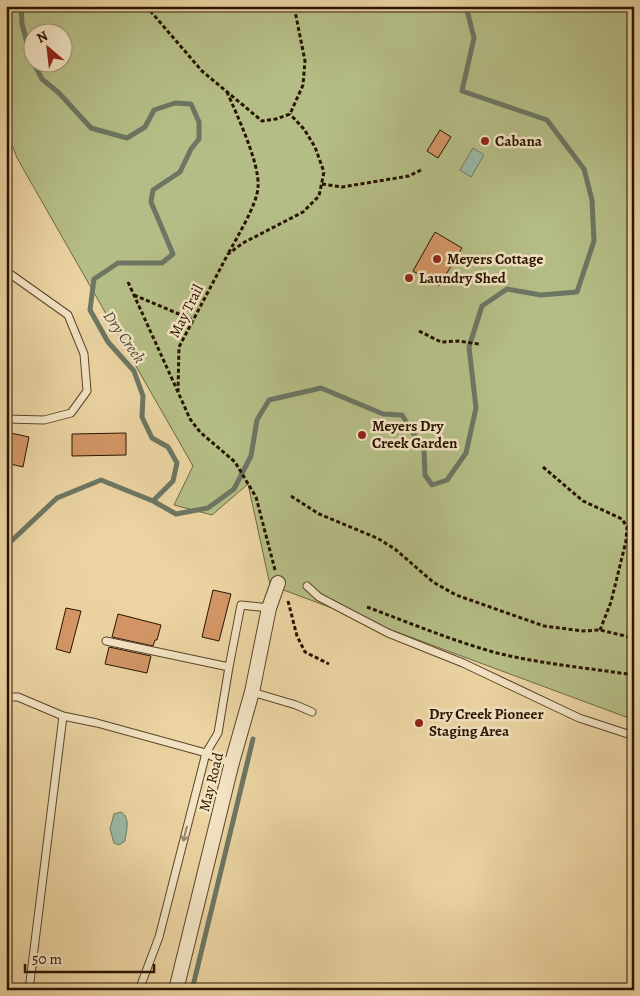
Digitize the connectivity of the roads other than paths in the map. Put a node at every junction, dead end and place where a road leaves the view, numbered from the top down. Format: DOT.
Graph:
graph roads {
  1 [pos="6,271"];
  2 [pos="6,419"];
  3 [pos="278,583"];
  4 [pos="307,586"];
  5 [pos="269,608"];
  6 [pos="106,641"];
  7 [pos="229,667"];
  8 [pos="252,692"];
  9 [pos="6,697"];
  10 [pos="312,712"];
  11 [pos="63,716"];
  12 [pos="634,736"];
  13 [pos="206,754"];
  14 [pos="232,762"];
  15 [pos="29,990"];
  16 [pos="139,990"];
  17 [pos="176,990"];
  1 -- 2 [label="lane"];
  3 -- 5 [label="street, May Road"];
  4 -- 12 [label="lane"];
  5 -- 7 [label="lane"];
  5 -- 8 [label="street, May Road"];
  6 -- 7 [label="lane"];
  7 -- 13 [label="lane"];
  8 -- 10 [label="lane"];
  8 -- 14 [label="street, May Road"];
  9 -- 11 [label="lane"];
  11 -- 13 [label="lane"];
  11 -- 15 [label="lane"];
  13 -- 14 [label="lane"];
  13 -- 16 [label="lane, one-way"];
  14 -- 17 [label="street, May Road"];
}
